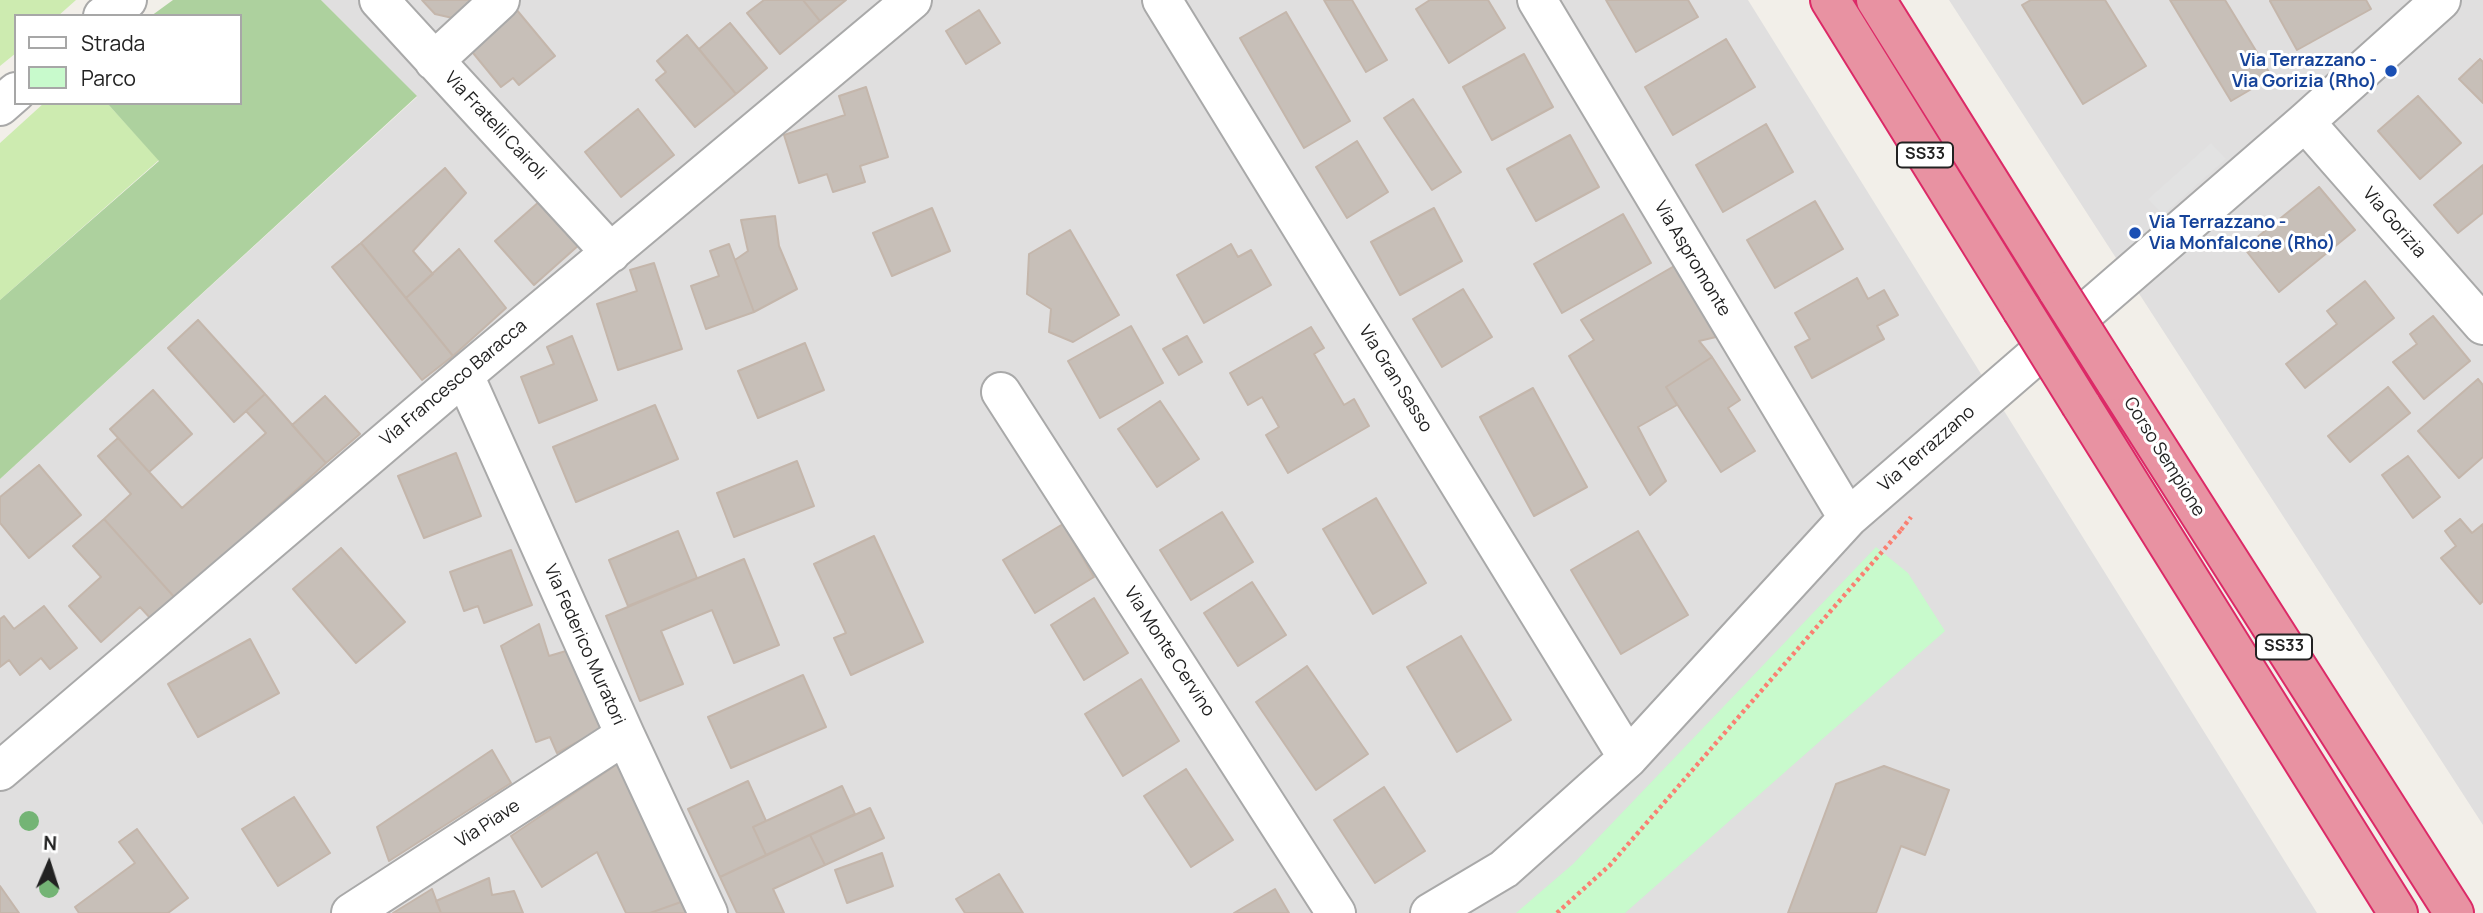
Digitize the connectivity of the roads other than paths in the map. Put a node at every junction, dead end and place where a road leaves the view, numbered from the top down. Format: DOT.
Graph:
graph roads {
  1 [pos="127,0"];
  2 [pos="379,0"];
  3 [pos="500,0"];
  4 [pos="912,0"];
  5 [pos="1162,0"];
  6 [pos="1537,0"];
  7 [pos="1830,0"];
  8 [pos="1876,0"];
  9 [pos="2441,0"];
  10 [pos="106,14"];
  11 [pos="434,61"];
  12 [pos="14,94"];
  13 [pos="0,106"];
  14 [pos="2305,122"];
  15 [pos="611,253"];
  16 [pos="2483,325"];
  17 [pos="464,375"];
  18 [pos="1001,392"];
  19 [pos="1861,506"];
  20 [pos="625,735"];
  21 [pos="1628,758"];
  22 [pos="0,771"];
  23 [pos="351,913"];
  24 [pos="708,913"];
  25 [pos="1336,913"];
  26 [pos="1430,913"];
  27 [pos="2398,913"];
  28 [pos="2454,913"];
  1 -- 10 [label="street"];
  2 -- 11 [label="street, Via Fratelli Cairoli"];
  3 -- 11 [label="street"];
  4 -- 15 [label="street, Via Francesco Baracca"];
  5 -- 21 [label="street, Via Gran Sasso"];
  6 -- 19 [label="street, Via Aspromonte"];
  7 -- 27 [label="highway, SS33, bridge"];
  8 -- 28 [label="highway, Corso Sempione / SS33, bridge"];
  9 -- 14 [label="street, Via Terrazzano"];
  11 -- 15 [label="street, Via Fratelli Cairoli"];
  12 -- 13 [label="street"];
  14 -- 16 [label="street, Via Gorizia"];
  14 -- 19 [label="street, Via Terrazzano"];
  15 -- 17 [label="street, Via Francesco Baracca"];
  17 -- 20 [label="street, Via Federico Muratori"];
  17 -- 22 [label="street, Via Francesco Baracca"];
  18 -- 25 [label="street, Via Monte Cervino"];
  19 -- 21 [label="street, Via Terrazzano"];
  20 -- 23 [label="street, Via Piave"];
  20 -- 24 [label="street, Via Federico Muratori"];
  21 -- 26 [label="street, Via Terrazzano"];
}
